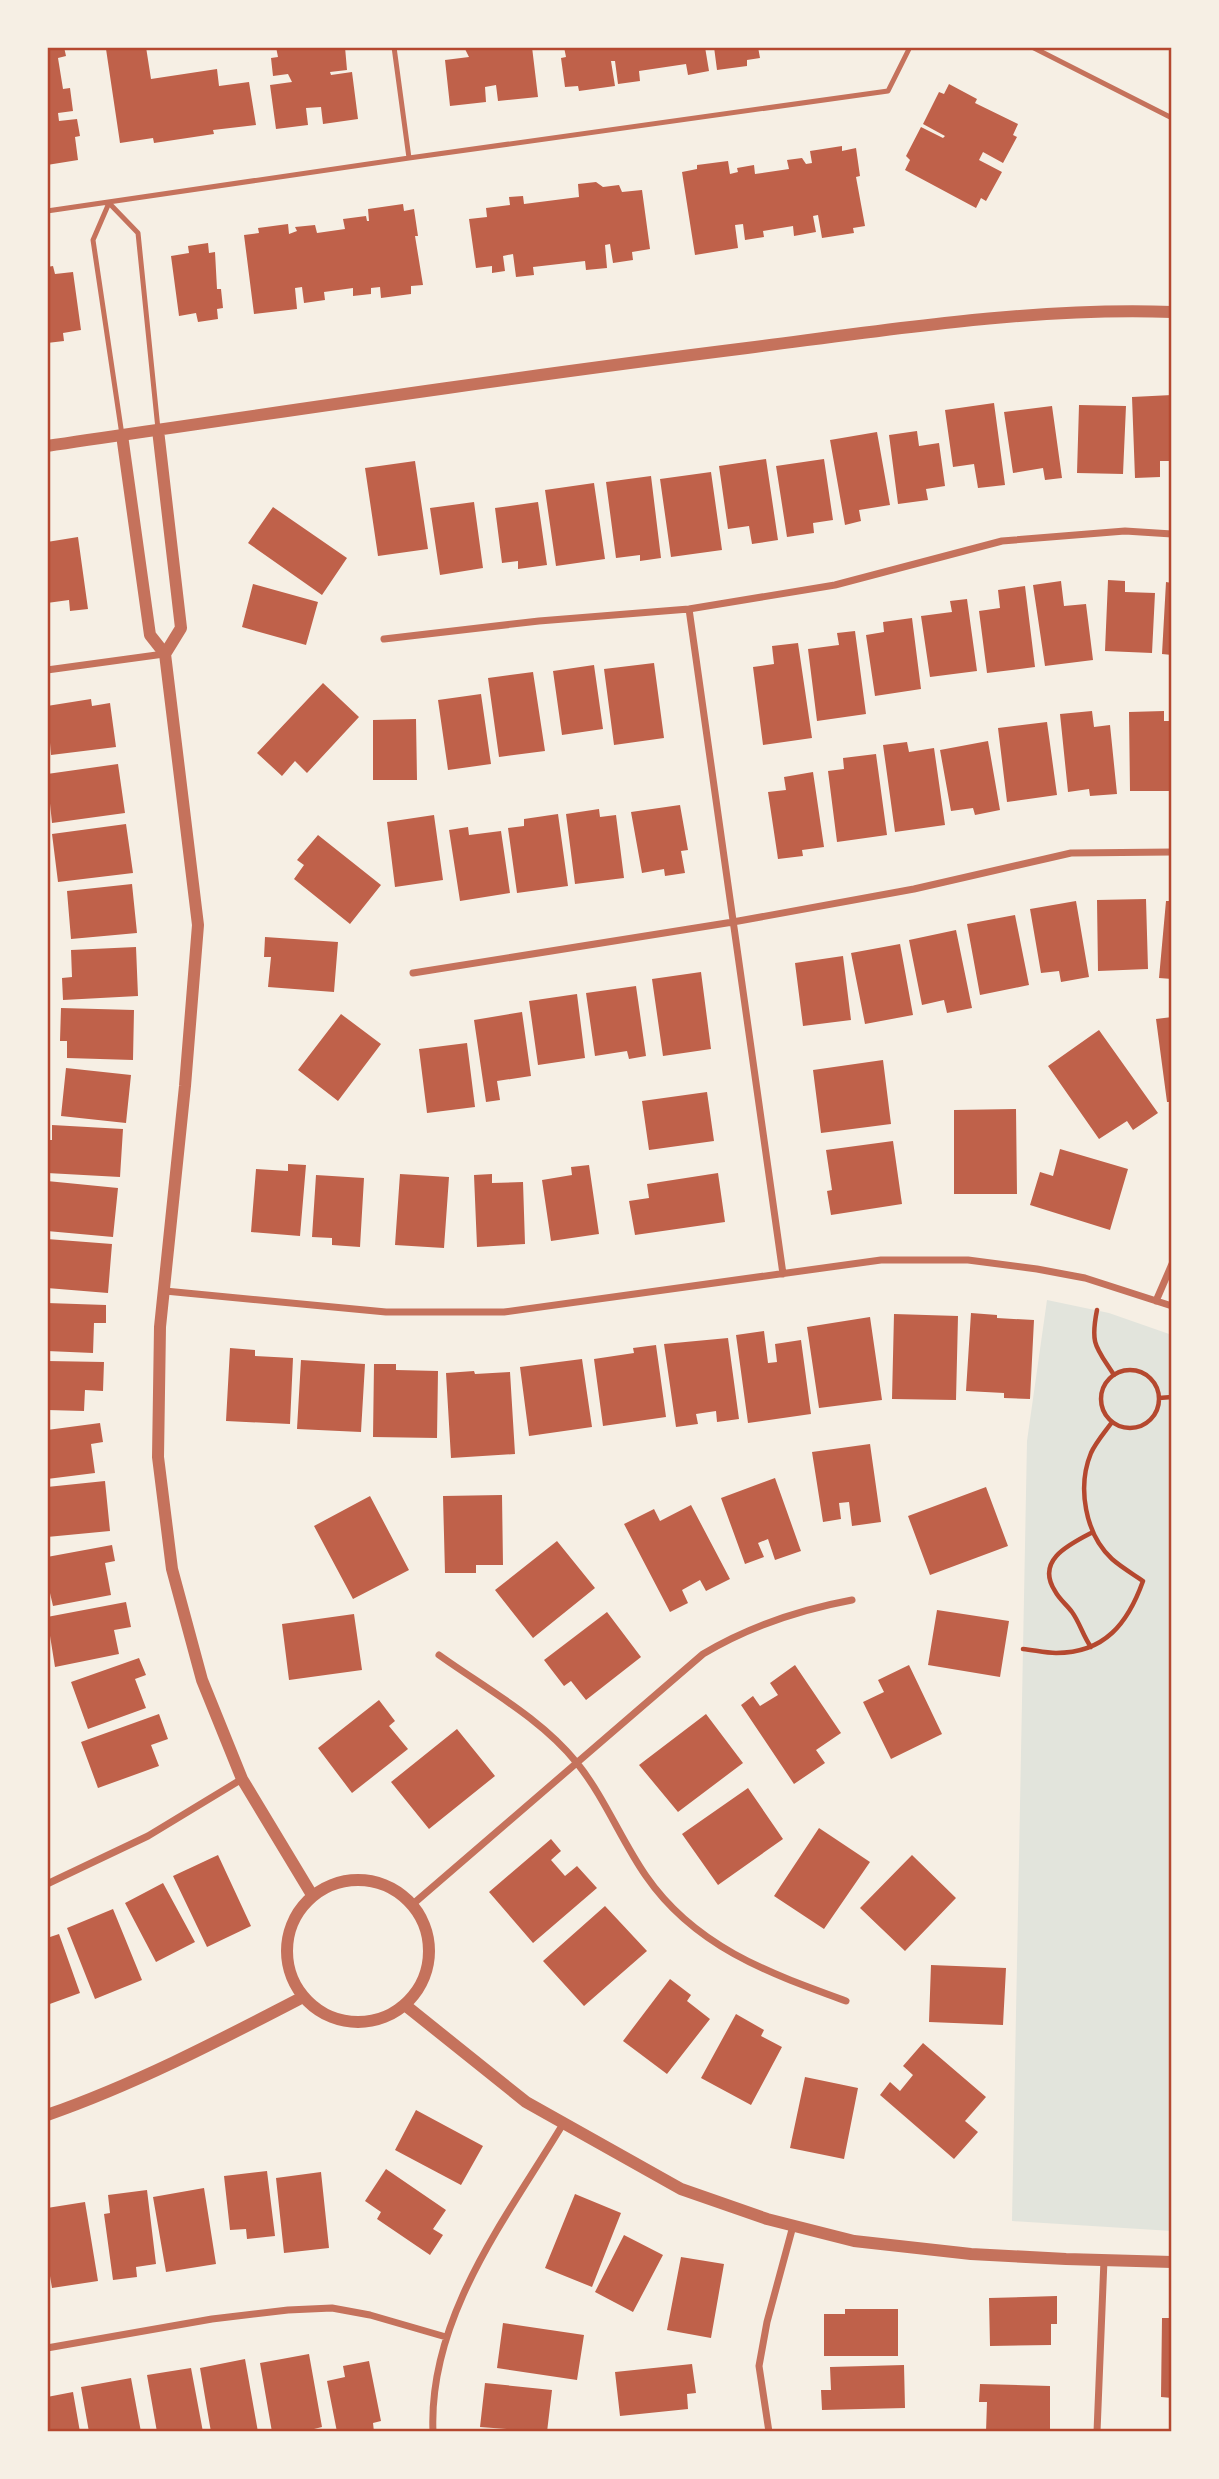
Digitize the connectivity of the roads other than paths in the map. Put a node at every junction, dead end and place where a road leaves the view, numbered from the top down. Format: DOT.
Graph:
graph roads {
  1 [pos="394,47"];
  2 [pos="910,47"];
  3 [pos="1032,47"];
  4 [pos="1172,118"];
  5 [pos="409,158"];
  6 [pos="109,203"];
  7 [pos="47,211"];
  8 [pos="1172,312"];
  9 [pos="158,430"];
  10 [pos="122,435"];
  11 [pos="47,446"];
  12 [pos="1172,534"];
  13 [pos="689,610"];
  14 [pos="384,639"];
  15 [pos="165,654"];
  16 [pos="47,670"];
  17 [pos="1172,852"];
  18 [pos="733,922"];
  19 [pos="413,973"];
  20 [pos="1172,1264"];
  21 [pos="783,1274"];
  22 [pos="165,1291"];
  23 [pos="1156,1301"];
  24 [pos="1172,1307"];
  25 [pos="852,1600"];
  26 [pos="439,1655"];
  27 [pos="577,1763"];
  28 [pos="242,1779"];
  29 [pos="47,1884"];
  30 [pos="312,1895"];
  31 [pos="413,1904"];
  32 [pos="303,1997"];
  33 [pos="846,2001"];
  34 [pos="405,2005"];
  35 [pos="47,2115"];
  36 [pos="564,2124"];
  37 [pos="793,2226"];
  38 [pos="1104,2260"];
  39 [pos="1172,2262"];
  40 [pos="446,2337"];
  41 [pos="47,2348"];
  42 [pos="432,2432"];
  43 [pos="769,2432"];
  44 [pos="1097,2432"];
  1 -- 5 [label="lane"];
  2 -- 5 [label="lane"];
  3 -- 4 [label="lane"];
  5 -- 6 [label="lane"];
  6 -- 7 [label="lane"];
  6 -- 9 [label="lane"];
  6 -- 10 [label="lane"];
  8 -- 9 [label="street"];
  9 -- 10 [label="street"];
  9 -- 15 [label="street"];
  10 -- 11 [label="street"];
  10 -- 15 [label="street"];
  12 -- 13 [label="street"];
  13 -- 14 [label="street"];
  13 -- 18 [label="street"];
  15 -- 16 [label="street"];
  15 -- 22 [label="street"];
  17 -- 18 [label="street"];
  18 -- 19 [label="street"];
  18 -- 21 [label="street"];
  20 -- 23 [label="street"];
  21 -- 22 [label="street"];
  21 -- 23 [label="street"];
  22 -- 28 [label="street"];
  23 -- 24 [label="street"];
  25 -- 27 [label="street"];
  26 -- 27 [label="street"];
  27 -- 31 [label="street"];
  27 -- 33 [label="street"];
  28 -- 29 [label="street"];
  28 -- 30 [label="street"];
  30 -- 31 [label="street"];
  30 -- 32 [label="street"];
  31 -- 34 [label="street"];
  32 -- 34 [label="street"];
  32 -- 35 [label="street"];
  34 -- 36 [label="street"];
  36 -- 37 [label="street"];
  36 -- 40 [label="street"];
  37 -- 38 [label="street"];
  37 -- 43 [label="street"];
  38 -- 39 [label="street"];
  38 -- 44 [label="street"];
  40 -- 41 [label="street"];
  40 -- 42 [label="street"];
}
